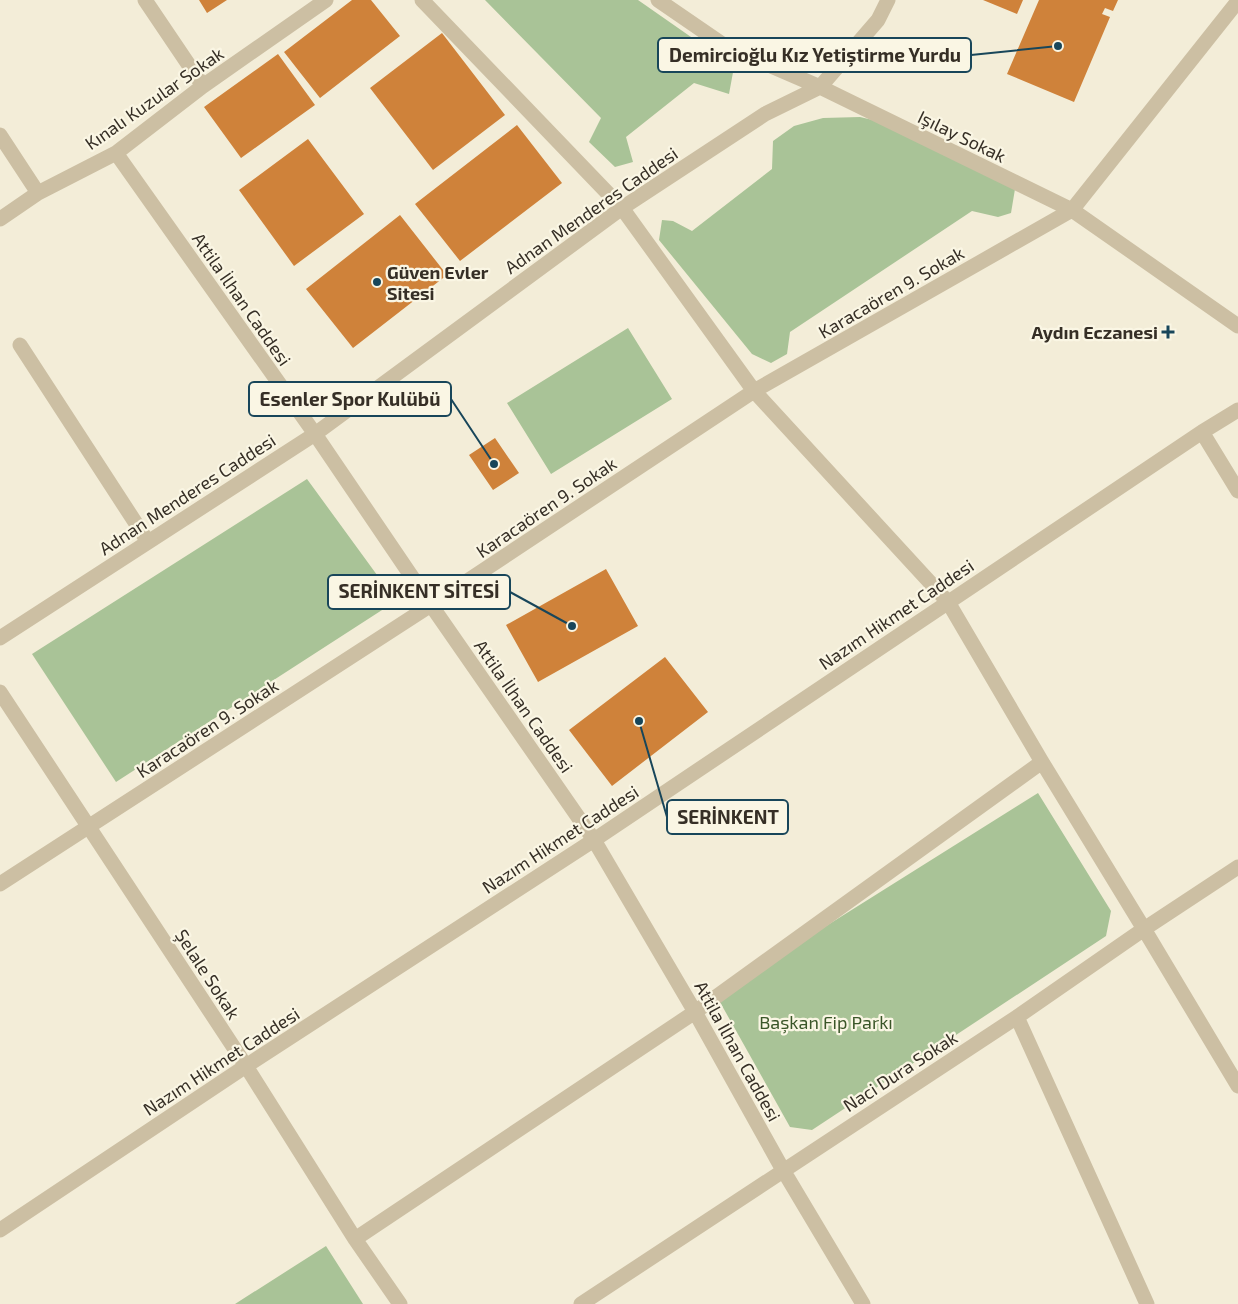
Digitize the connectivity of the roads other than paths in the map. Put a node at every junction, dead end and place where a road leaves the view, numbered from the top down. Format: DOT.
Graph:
graph roads {
  1 [pos="145,0"];
  2 [pos="326,0"];
  3 [pos="422,0"];
  4 [pos="658,0"];
  5 [pos="888,0"];
  6 [pos="1238,1"];
  7 [pos="203,86"];
  8 [pos="820,88"];
  9 [pos="0,136"];
  10 [pos="116,153"];
  11 [pos="38,193"];
  12 [pos="622,208"];
  13 [pos="1072,210"];
  14 [pos="0,220"];
  15 [pos="1238,326"];
  16 [pos="20,345"];
  17 [pos="754,391"];
  18 [pos="1238,410"];
  19 [pos="1202,432"];
  20 [pos="315,434"];
  21 [pos="1238,491"];
  22 [pos="148,542"];
  23 [pos="948,602"];
  24 [pos="431,606"];
  25 [pos="0,638"];
  26 [pos="0,692"];
  27 [pos="1042,762"];
  28 [pos="89,826"];
  29 [pos="594,840"];
  30 [pos="1238,867"];
  31 [pos="0,884"];
  32 [pos="1144,930"];
  33 [pos="695,1012"];
  34 [pos="1017,1017"];
  35 [pos="246,1066"];
  36 [pos="1238,1086"];
  37 [pos="783,1170"];
  38 [pos="0,1230"];
  39 [pos="355,1239"];
  40 [pos="400,1304"];
  41 [pos="582,1304"];
  42 [pos="863,1304"];
  43 [pos="1147,1304"];
  1 -- 7 [label="street"];
  2 -- 7 [label="street, Kınalı Kuzular Sokak"];
  3 -- 12 [label="street"];
  4 -- 8 [label="street, Işılay Sokak"];
  5 -- 8 [label="street, Adnan Menderes Caddesi"];
  6 -- 13 [label="street"];
  7 -- 10 [label="street, Kınalı Kuzular Sokak"];
  8 -- 12 [label="street, Adnan Menderes Caddesi"];
  8 -- 13 [label="street, Işılay Sokak"];
  9 -- 11 [label="street"];
  10 -- 11 [label="street, Kınalı Kuzular Sokak"];
  10 -- 20 [label="street, Attila İlhan Caddesi"];
  11 -- 14 [label="street, Kınalı Kuzular Sokak"];
  12 -- 17 [label="street"];
  12 -- 20 [label="street, Adnan Menderes Caddesi"];
  13 -- 15 [label="street, Işılay Sokak"];
  13 -- 17 [label="street, Karacaören 9. Sokak"];
  16 -- 22 [label="street"];
  17 -- 23 [label="street"];
  17 -- 24 [label="street, Karacaören 9. Sokak"];
  18 -- 19 [label="street, Nazım Hikmet Caddesi"];
  19 -- 21 [label="street"];
  19 -- 23 [label="street, Nazım Hikmet Caddesi"];
  20 -- 22 [label="street, Adnan Menderes Caddesi"];
  20 -- 24 [label="street, Attila İlhan Caddesi"];
  22 -- 25 [label="street, Adnan Menderes Caddesi"];
  23 -- 27 [label="street"];
  23 -- 29 [label="street, Nazım Hikmet Caddesi"];
  24 -- 28 [label="street, Karacaören 9. Sokak"];
  24 -- 29 [label="street, Attila İlhan Caddesi"];
  26 -- 28 [label="street, Şelale Sokak"];
  27 -- 32 [label="street"];
  27 -- 33 [label="street"];
  28 -- 31 [label="street, Karacaören 9. Sokak"];
  28 -- 35 [label="street, Şelale Sokak"];
  29 -- 33 [label="street, Attila İlhan Caddesi"];
  29 -- 35 [label="street, Nazım Hikmet Caddesi"];
  30 -- 32 [label="street, Naci Dura Sokak"];
  32 -- 34 [label="street, Naci Dura Sokak"];
  32 -- 36 [label="street"];
  33 -- 37 [label="street, Attila İlhan Caddesi"];
  33 -- 39 [label="street"];
  34 -- 37 [label="street, Naci Dura Sokak"];
  34 -- 43 [label="street"];
  35 -- 38 [label="street, Nazım Hikmet Caddesi"];
  35 -- 39 [label="street, Şelale Sokak"];
  37 -- 41 [label="street, Naci Dura Sokak"];
  37 -- 42 [label="street, Attila İlhan Caddesi"];
  39 -- 40 [label="street, Şelale Sokak"];
}
